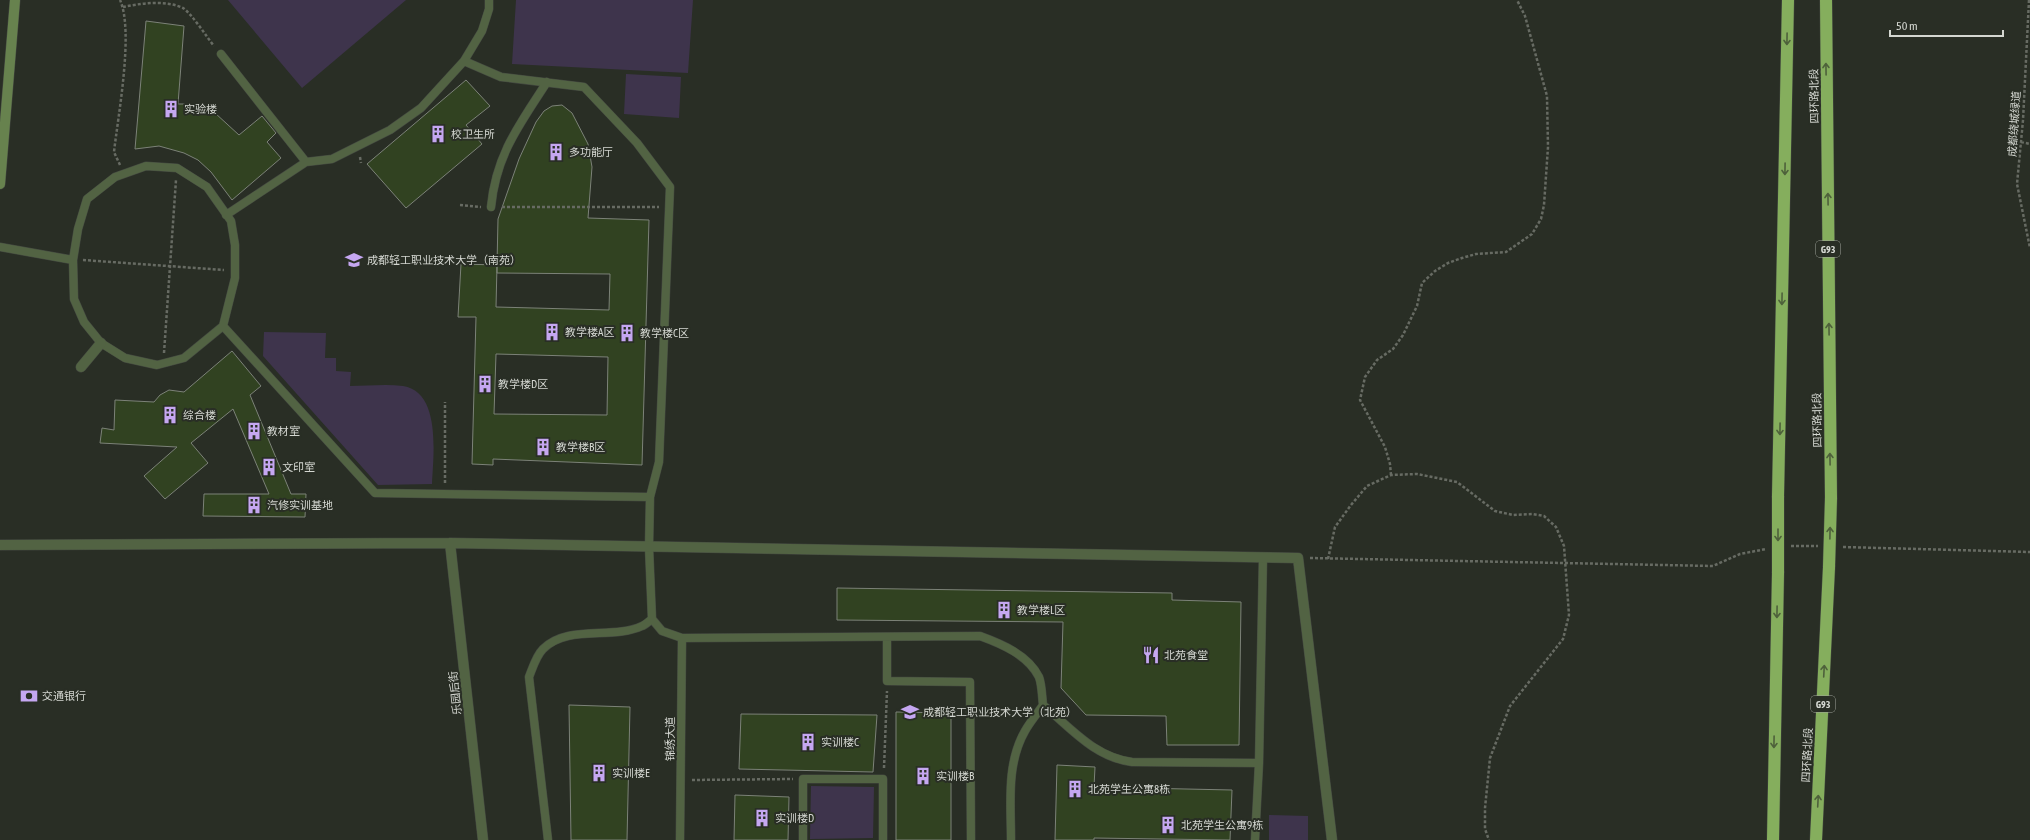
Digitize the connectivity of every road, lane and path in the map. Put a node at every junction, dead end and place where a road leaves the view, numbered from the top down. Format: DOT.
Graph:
graph roads {
  1 [pos="15,0"];
  2 [pos="120,0"];
  3 [pos="489,0"];
  4 [pos="1517,0"];
  5 [pos="1788,0"];
  6 [pos="1826,0"];
  7 [pos="2029,0"];
  8 [pos="123,7"];
  9 [pos="221,54"];
  10 [pos="464,61"];
  11 [pos="547,82"];
  12 [pos="2021,142"];
  13 [pos="2030,144"];
  14 [pos="306,162"];
  15 [pos="177,168"];
  16 [pos="123,173"];
  17 [pos="0,184"];
  18 [pos="460,206"];
  19 [pos="491,207"];
  20 [pos="669,207"];
  21 [pos="226,215"];
  22 [pos="0,248"];
  23 [pos="2030,248"];
  24 [pos="73,260"];
  25 [pos="170,266"];
  26 [pos="235,270"];
  27 [pos="223,326"];
  28 [pos="101,343"];
  29 [pos="163,363"];
  30 [pos="81,367"];
  31 [pos="445,402"];
  32 [pos="1391,475"];
  33 [pos="445,494"];
  34 [pos="650,497"];
  35 [pos="450,543"];
  36 [pos="0,545"];
  37 [pos="1785,546"];
  38 [pos="1824,546"];
  39 [pos="649,547"];
  40 [pos="1840,547"];
  41 [pos="1770,549"];
  42 [pos="2030,552"];
  43 [pos="1263,557"];
  44 [pos="1298,558"];
  45 [pos="1328,559"];
  46 [pos="1566,563"];
  47 [pos="652,619"];
  48 [pos="887,637"];
  49 [pos="682,638"];
  50 [pos="887,681"];
  51 [pos="1043,705"];
  52 [pos="1259,763"];
  53 [pos="803,779"];
  54 [pos="883,779"];
  55 [pos="680,780"];
  56 [pos="483,840"];
  57 [pos="548,840"];
  58 [pos="680,840"];
  59 [pos="803,840"];
  60 [pos="883,840"];
  61 [pos="971,840"];
  62 [pos="1011,840"];
  63 [pos="1255,840"];
  64 [pos="1332,840"];
  65 [pos="1490,840"];
  66 [pos="1773,840"];
  67 [pos="1816,840"];
  1 -- 17 [label="street"];
  2 -- 8 [label="path"];
  3 -- 10 [label="lane"];
  4 -- 32 [label="path"];
  5 -- 66 [label="highway, one-way, bridge"];
  67 -- 6 [label="highway, 四环路北段 / G93, one-way, bridge"];
  7 -- 12 [label="path, 成都绕城绿道"];
  8 -- 9 [label="path"];
  8 -- 16 [label="path"];
  9 -- 14 [label="lane"];
  10 -- 11 [label="lane"];
  10 -- 14 [label="lane"];
  11 -- 19 [label="lane"];
  11 -- 20 [label="lane"];
  12 -- 13 [label="path"];
  12 -- 23 [label="path, 成都绕城绿道"];
  14 -- 21 [label="lane"];
  15 -- 16 [label="lane"];
  15 -- 21 [label="lane"];
  15 -- 25 [label="path"];
  16 -- 24 [label="lane"];
  18 -- 19 [label="path"];
  19 -- 20 [label="path"];
  20 -- 34 [label="lane"];
  21 -- 26 [label="lane"];
  22 -- 24 [label="lane"];
  24 -- 25 [label="path"];
  24 -- 28 [label="lane"];
  25 -- 26 [label="path"];
  25 -- 29 [label="path"];
  26 -- 27 [label="lane"];
  27 -- 29 [label="lane"];
  27 -- 33 [label="lane"];
  28 -- 29 [label="lane"];
  28 -- 30 [label="street"];
  31 -- 33 [label="path"];
  32 -- 45 [label="path"];
  32 -- 46 [label="path"];
  33 -- 34 [label="lane"];
  34 -- 39 [label="lane"];
  35 -- 36 [label="street"];
  35 -- 39 [label="street"];
  35 -- 56 [label="street, 乐园后街"];
  37 -- 38 [label="path"];
  39 -- 43 [label="street"];
  39 -- 47 [label="lane"];
  40 -- 42 [label="path"];
  41 -- 46 [label="path"];
  43 -- 44 [label="street"];
  43 -- 52 [label="lane"];
  44 -- 45 [label="path"];
  44 -- 64 [label="street"];
  45 -- 46 [label="path"];
  46 -- 65 [label="path"];
  47 -- 49 [label="lane"];
  47 -- 57 [label="lane"];
  48 -- 49 [label="lane"];
  48 -- 50 [label="lane"];
  48 -- 51 [label="lane"];
  49 -- 55 [label="lane, 锦绣大道"];
  50 -- 54 [label="path"];
  50 -- 61 [label="lane"];
  51 -- 52 [label="lane"];
  51 -- 62 [label="lane"];
  52 -- 63 [label="lane"];
  53 -- 54 [label="lane"];
  53 -- 55 [label="path"];
  53 -- 59 [label="lane"];
  54 -- 60 [label="lane"];
  55 -- 58 [label="lane, 锦绣大道"];
}
